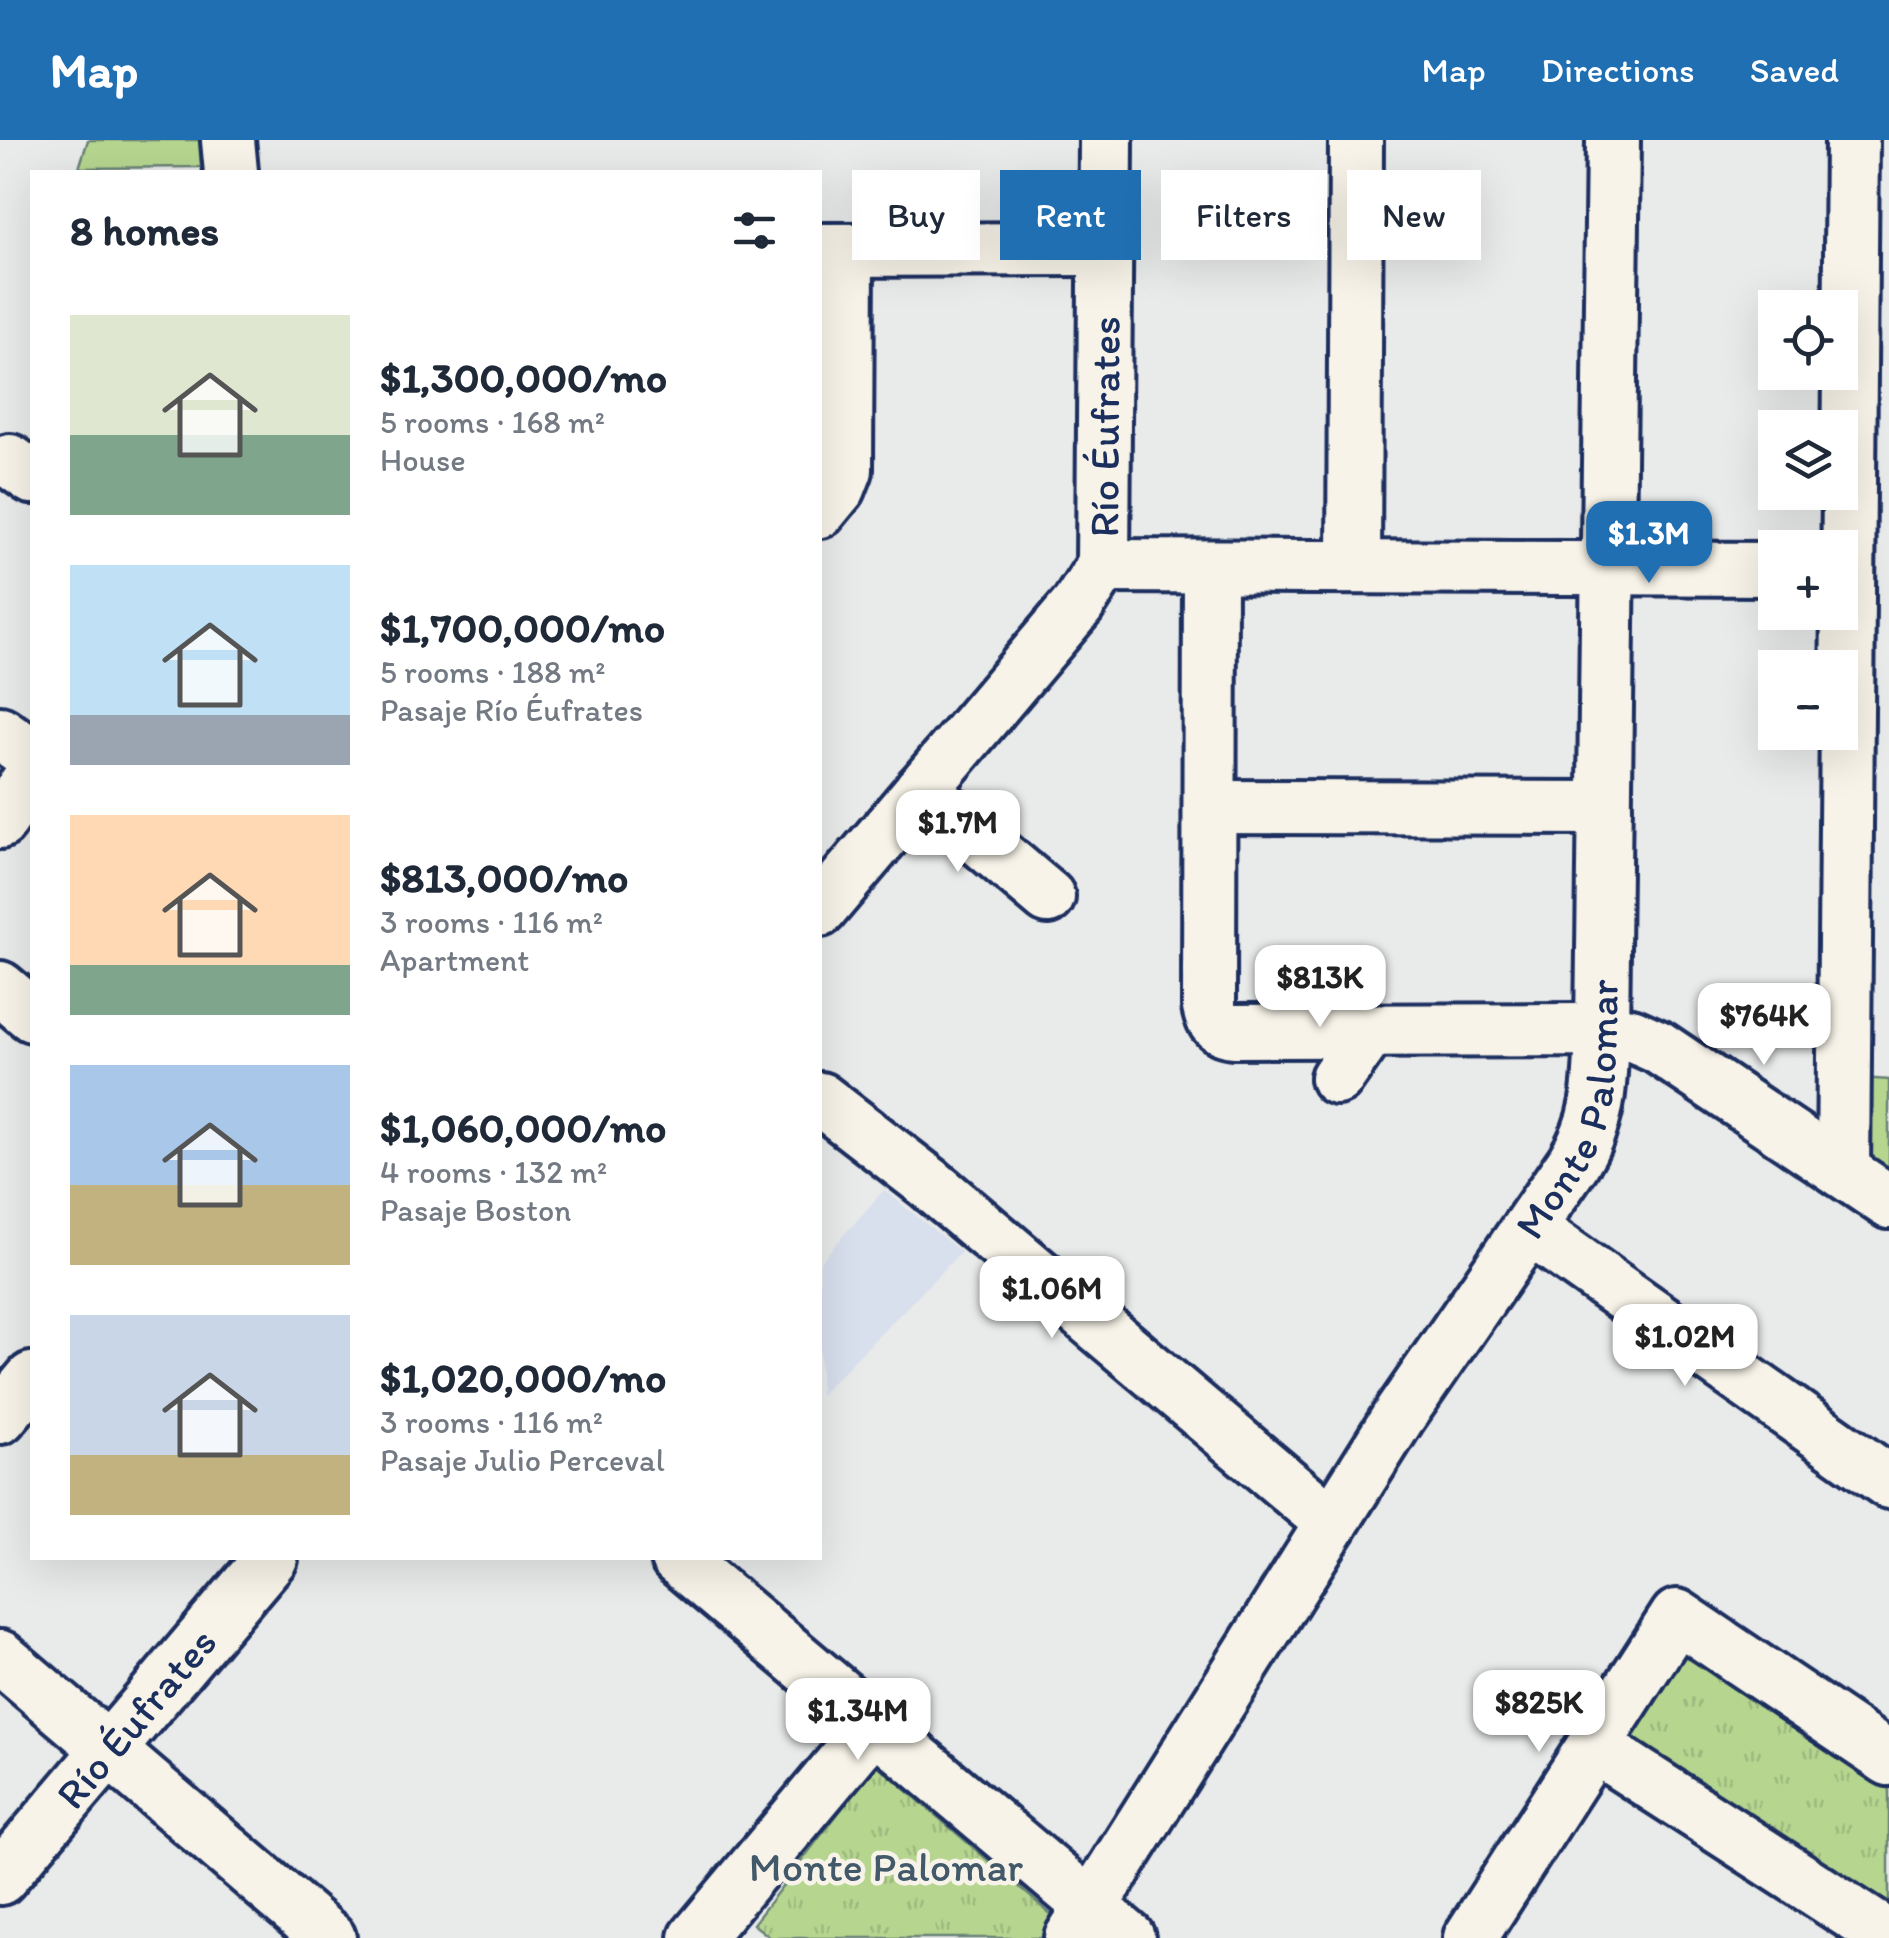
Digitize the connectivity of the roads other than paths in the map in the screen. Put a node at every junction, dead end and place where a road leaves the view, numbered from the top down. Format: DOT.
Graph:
graph roads {
  1 [pos="228,140"];
  2 [pos="1106,140"];
  3 [pos="1356,140"];
  4 [pos="1613,140"];
  5 [pos="1852,140"];
  6 [pos="230,170"];
  7 [pos="1106,170"];
  8 [pos="1000,249"];
  9 [pos="834,250"];
  10 [pos="1105,260"];
  11 [pos="822,509"];
  12 [pos="1103,566"];
  13 [pos="1210,567"];
  14 [pos="1354,567"];
  15 [pos="1608,568"];
  16 [pos="1758,569"];
  17 [pos="1859,569"];
  18 [pos="0,732"];
  19 [pos="30,754"];
  20 [pos="30,778"];
  21 [pos="921,790"];
  22 [pos="1210,807"];
  23 [pos="1605,808"];
  24 [pos="0,822"];
  25 [pos="1048,897"];
  26 [pos="822,908"];
  27 [pos="0,988"];
  28 [pos="30,1013"];
  29 [pos="1602,1030"];
  30 [pos="1370,1031"];
  31 [pos="1337,1078"];
  32 [pos="822,1101"];
  33 [pos="1843,1170"];
  34 [pos="1889,1202"];
  35 [pos="1528,1228"];
  36 [pos="30,1381"];
  37 [pos="0,1416"];
  38 [pos="1889,1482"];
  39 [pos="1332,1523"];
  40 [pos="270,1560"];
  41 [pos="680,1560"];
  42 [pos="0,1657"];
  43 [pos="876,1724"];
  44 [pos="1594,1746"];
  45 [pos="108,1750"];
  46 [pos="1889,1759"];
  47 [pos="0,1878"];
  48 [pos="1097,1927"];
  49 [pos="1889,1936"];
  50 [pos="329,1938"];
  51 [pos="696,1938"];
  52 [pos="1472,1938"];
  1 -- 6 [label="street"];
  2 -- 7 [label="street, Río Éufrates"];
  3 -- 14 [label="street"];
  4 -- 15 [label="street, Monte Palomar"];
  5 -- 17 [label="street"];
  8 -- 9 [label="street"];
  9 -- 11 [label="street"];
  10 -- 12 [label="street, Río Éufrates"];
  12 -- 13 [label="street"];
  12 -- 21 [label="street, Río Éufrates"];
  13 -- 14 [label="street"];
  13 -- 22 [label="street"];
  14 -- 15 [label="street"];
  15 -- 16 [label="street"];
  15 -- 23 [label="street, Monte Palomar"];
  17 -- 33 [label="street"];
  18 -- 19 [label="street"];
  20 -- 24 [label="street"];
  21 -- 25 [label="street"];
  21 -- 26 [label="street, Río Éufrates"];
  22 -- 23 [label="street"];
  22 -- 30 [label="street"];
  23 -- 29 [label="street, Monte Palomar"];
  27 -- 28 [label="street"];
  29 -- 30 [label="street"];
  29 -- 33 [label="street"];
  29 -- 35 [label="street, Monte Palomar"];
  30 -- 31 [label="street"];
  32 -- 39 [label="street"];
  33 -- 34 [label="street"];
  35 -- 38 [label="street"];
  35 -- 39 [label="street, Monte Palomar"];
  36 -- 37 [label="street"];
  39 -- 48 [label="street, Monte Palomar"];
  40 -- 45 [label="street, Río Éufrates"];
  41 -- 43 [label="street"];
  42 -- 45 [label="street"];
  43 -- 48 [label="street"];
  43 -- 51 [label="street"];
  44 -- 46 [label="street"];
  44 -- 49 [label="street"];
  44 -- 52 [label="street"];
  45 -- 47 [label="street, Río Éufrates"];
  45 -- 50 [label="street"];
}
